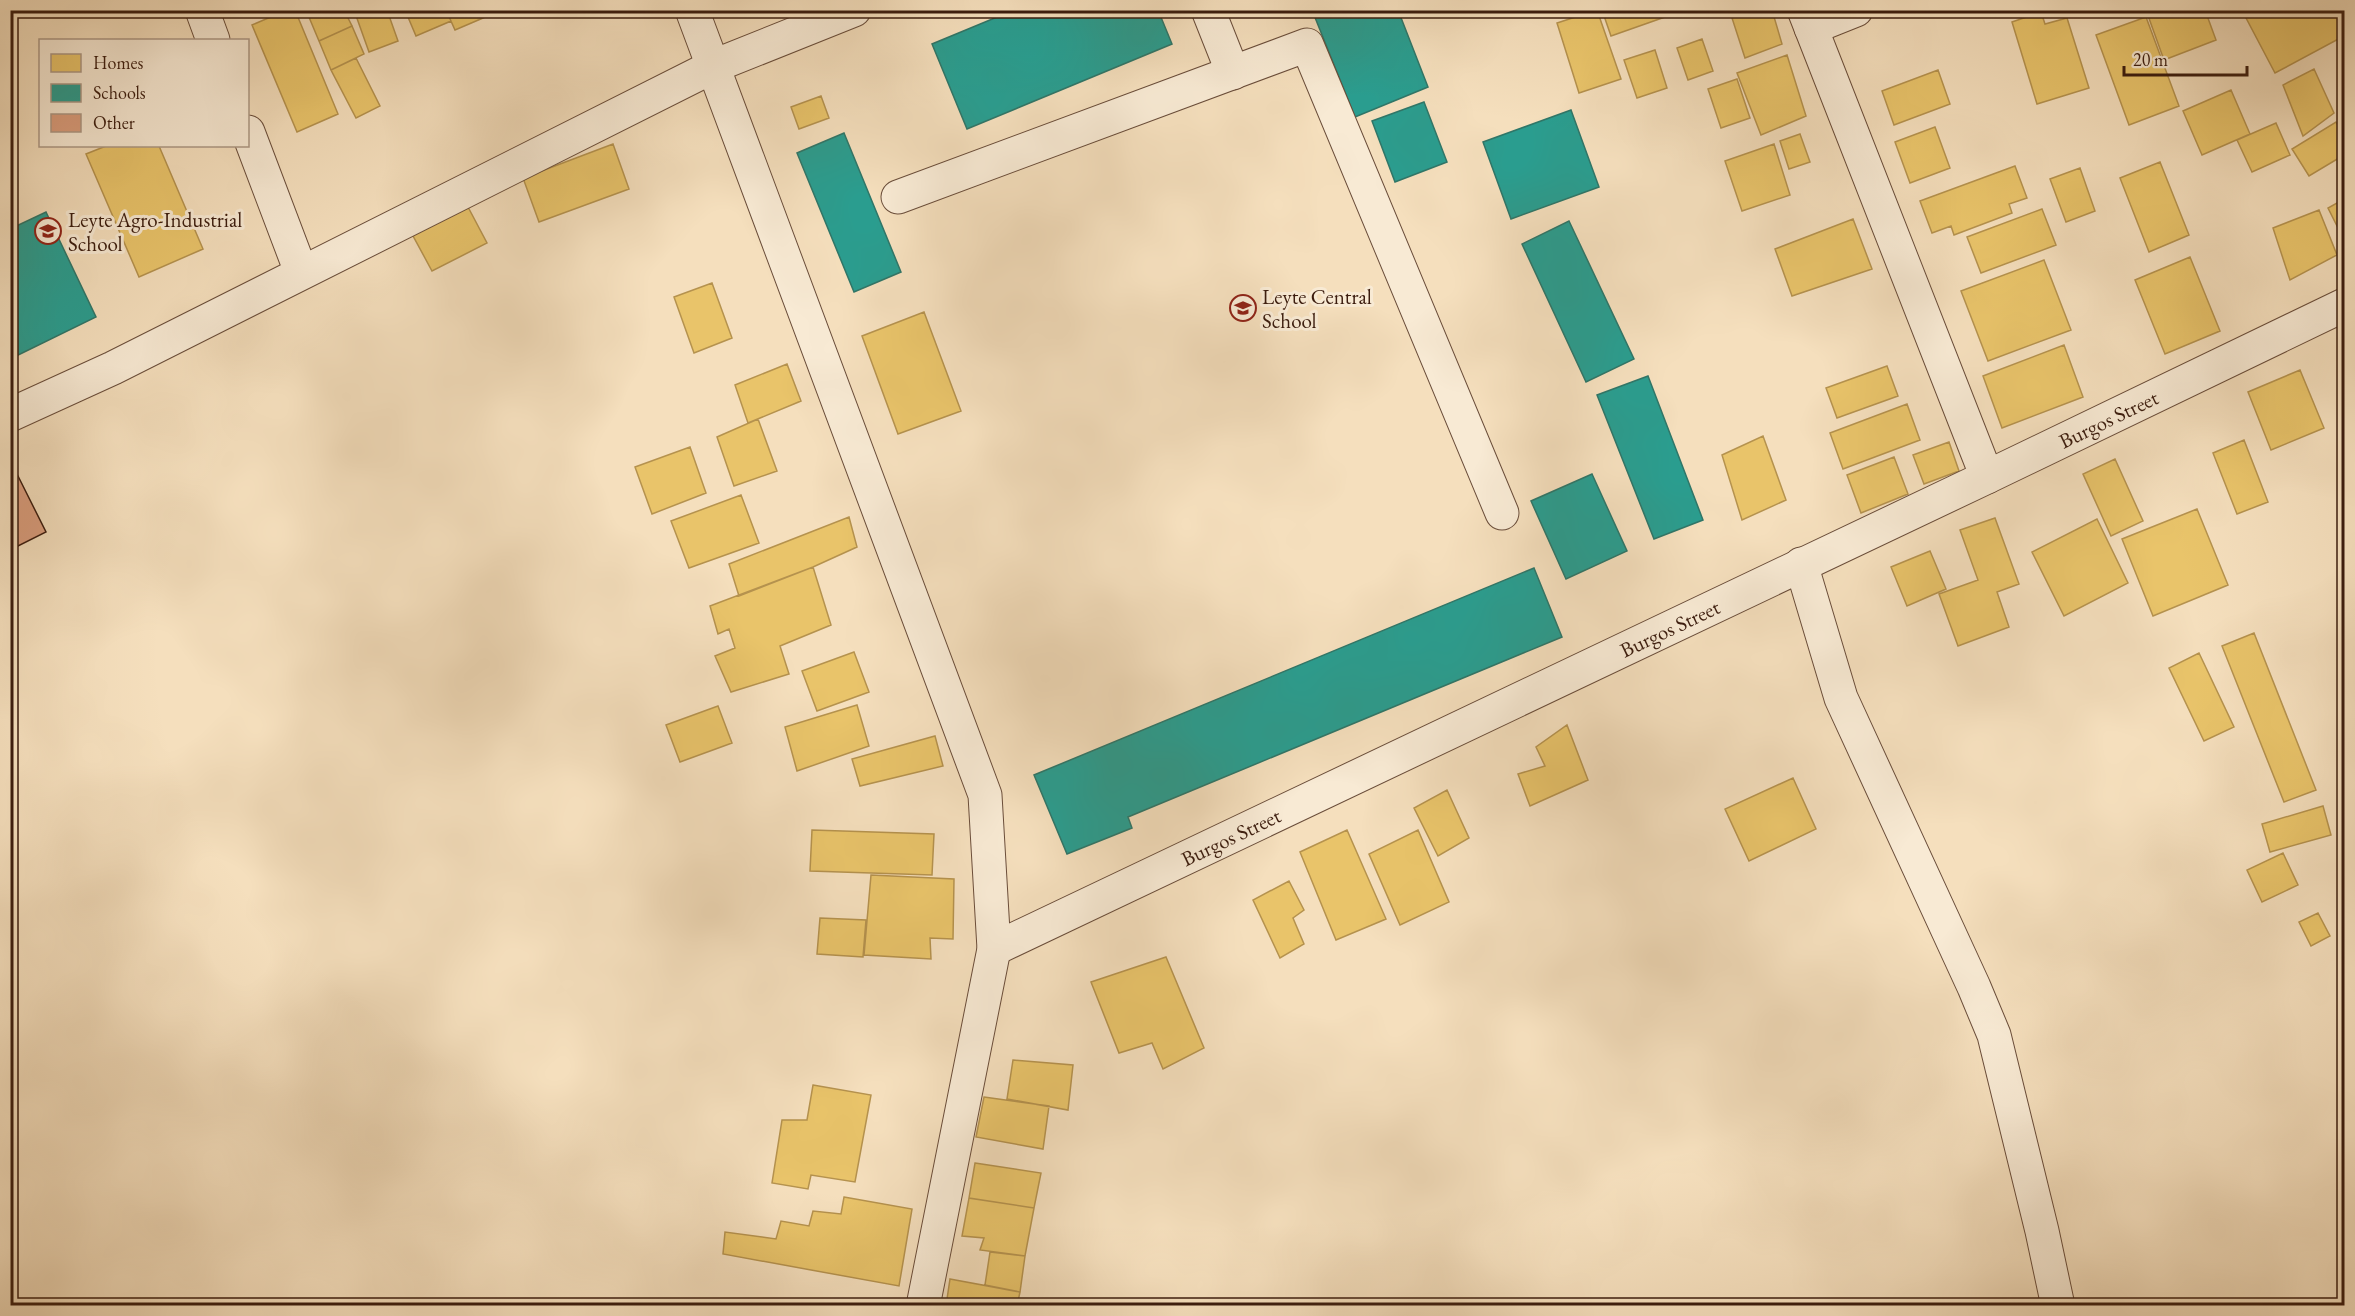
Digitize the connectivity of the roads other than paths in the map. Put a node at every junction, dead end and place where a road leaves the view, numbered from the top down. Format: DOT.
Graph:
graph roads {
  1 [pos="202,10"];
  2 [pos="692,10"];
  3 [pos="854,10"];
  4 [pos="1208,10"];
  5 [pos="1856,10"];
  6 [pos="1807,19"];
  7 [pos="213,39"];
  8 [pos="714,66"];
  9 [pos="1233,73"];
  10 [pos="249,135"];
  11 [pos="898,197"];
  12 [pos="301,272"];
  13 [pos="2344,305"];
  14 [pos="10,415"];
  15 [pos="1987,477"];
  16 [pos="1502,513"];
  17 [pos="1801,564"];
  18 [pos="994,949"];
  19 [pos="923,1305"];
  20 [pos="2058,1305"];
  1 -- 7 [label="street"];
  2 -- 8 [label="street"];
  3 -- 8 [label="street"];
  4 -- 9 [label="street"];
  5 -- 6 [label="street"];
  6 -- 15 [label="street"];
  8 -- 12 [label="street"];
  8 -- 18 [label="street"];
  9 -- 11 [label="street"];
  9 -- 16 [label="street"];
  10 -- 12 [label="street"];
  12 -- 14 [label="street"];
  13 -- 15 [label="street, Burgos Street"];
  15 -- 17 [label="street, Burgos Street"];
  17 -- 18 [label="street, Burgos Street"];
  17 -- 20 [label="street"];
  18 -- 19 [label="street"];
}
